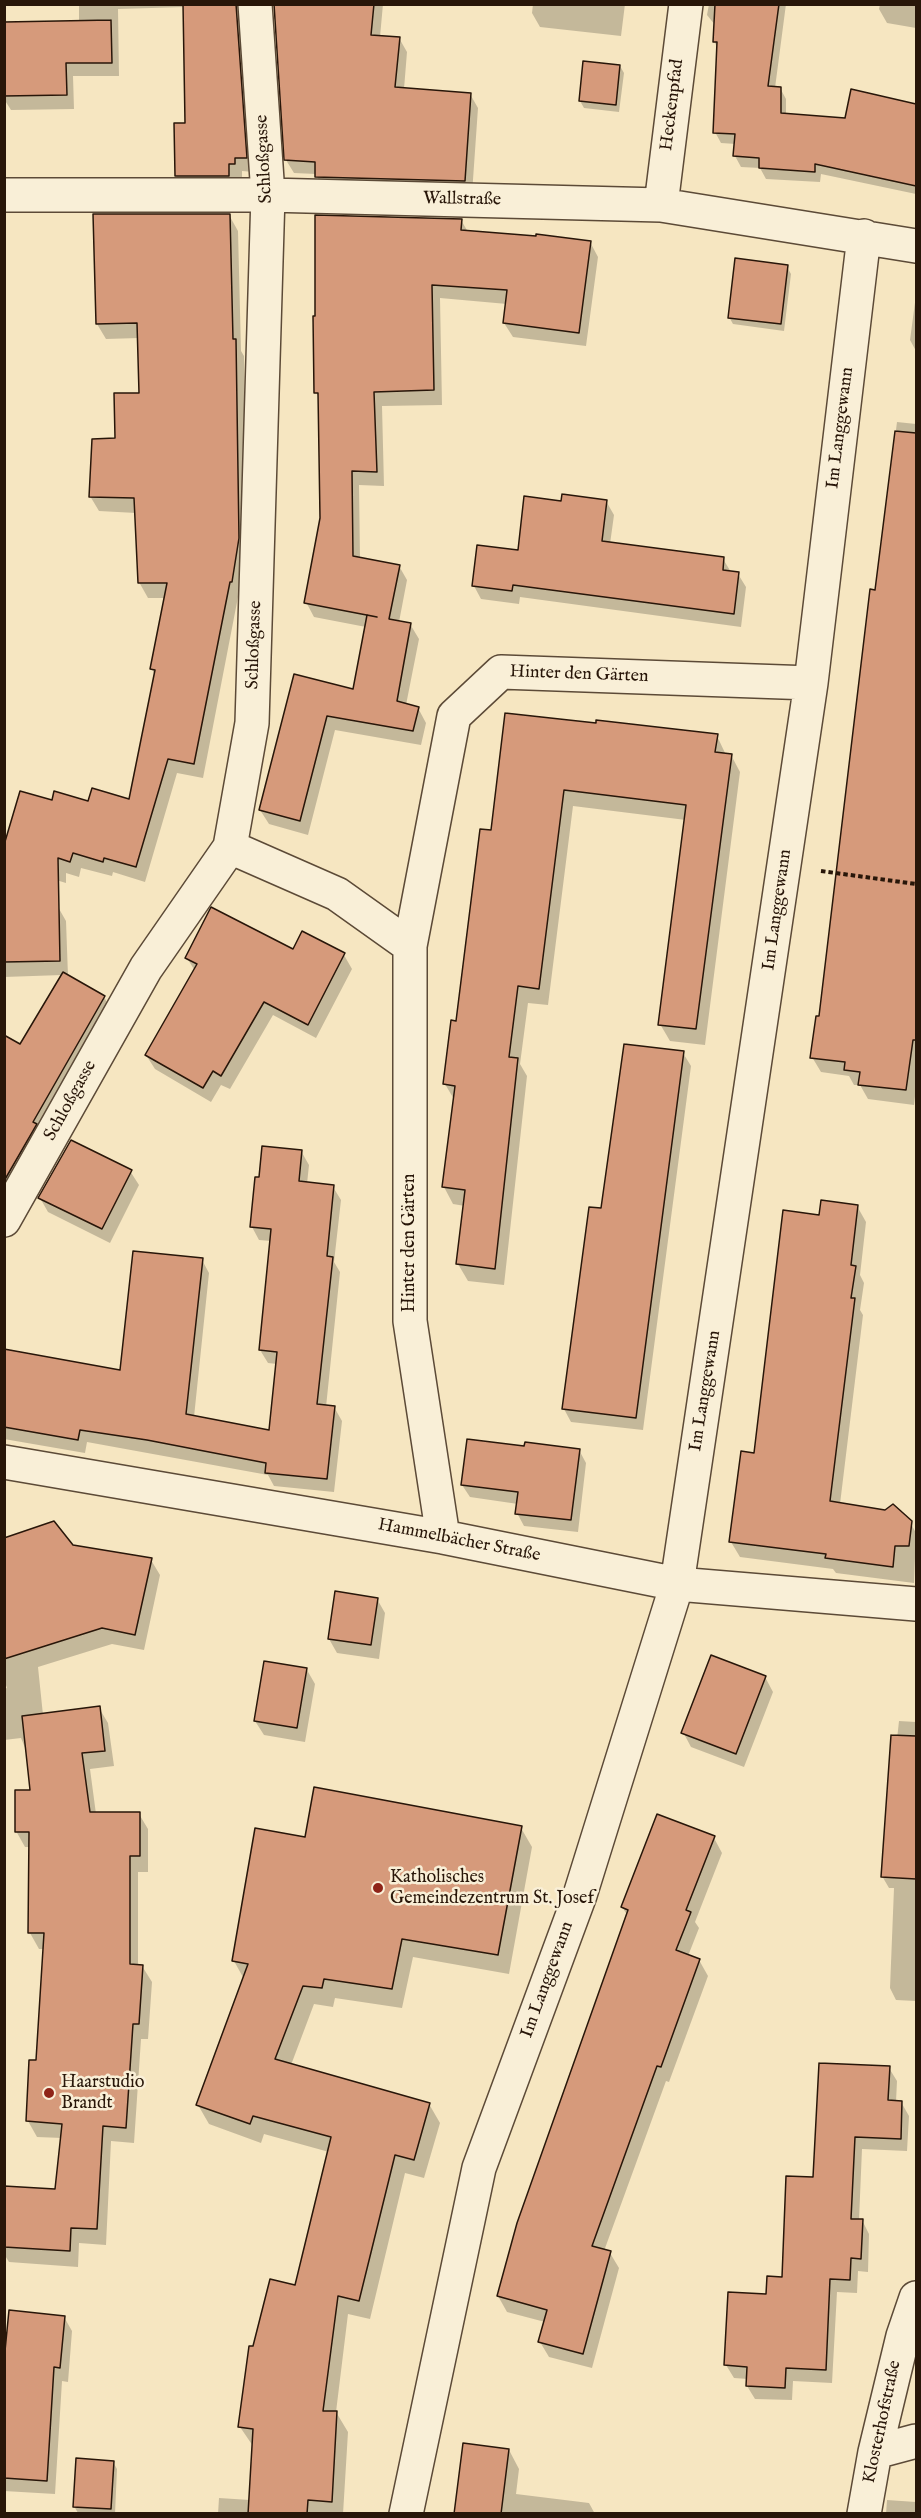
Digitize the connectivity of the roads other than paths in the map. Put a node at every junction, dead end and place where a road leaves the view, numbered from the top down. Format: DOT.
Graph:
graph roads {
  1 [pos="255,4"];
  2 [pos="686,4"];
  3 [pos="4,195"];
  4 [pos="268,195"];
  5 [pos="661,205"];
  6 [pos="864,236"];
  7 [pos="916,246"];
  8 [pos="811,683"];
  9 [pos="230,847"];
  10 [pos="410,946"];
  11 [pos="4,1220"];
  12 [pos="4,1461"];
  13 [pos="443,1537"];
  14 [pos="677,1584"];
  15 [pos="916,1604"];
  16 [pos="916,2298"];
  17 [pos="916,2441"];
  18 [pos="875,2452"];
  19 [pos="406,2514"];
  20 [pos="864,2514"];
  1 -- 4 [label="street, Schloßgasse"];
  2 -- 5 [label="street, Heckenpfad"];
  3 -- 4 [label="street, Wallstraße"];
  4 -- 5 [label="street, Wallstraße"];
  4 -- 9 [label="street, Schloßgasse"];
  5 -- 6 [label="street, Wallstraße"];
  6 -- 7 [label="street, Wallstraße"];
  6 -- 8 [label="street, Im Langgewann"];
  8 -- 10 [label="street, Hinter den Gärten"];
  8 -- 14 [label="street, Im Langgewann"];
  9 -- 10 [label="street"];
  9 -- 11 [label="street, Schloßgasse"];
  10 -- 13 [label="street, Hinter den Gärten"];
  12 -- 13 [label="street, Hammelbächer Straße"];
  13 -- 14 [label="street, Hammelbächer Straße"];
  14 -- 15 [label="street, Hammelbächer Straße"];
  14 -- 19 [label="street, Im Langgewann"];
  16 -- 18 [label="street, Klosterhofstraße"];
  17 -- 18 [label="street"];
  18 -- 20 [label="street, Klosterhofstraße"];
}
